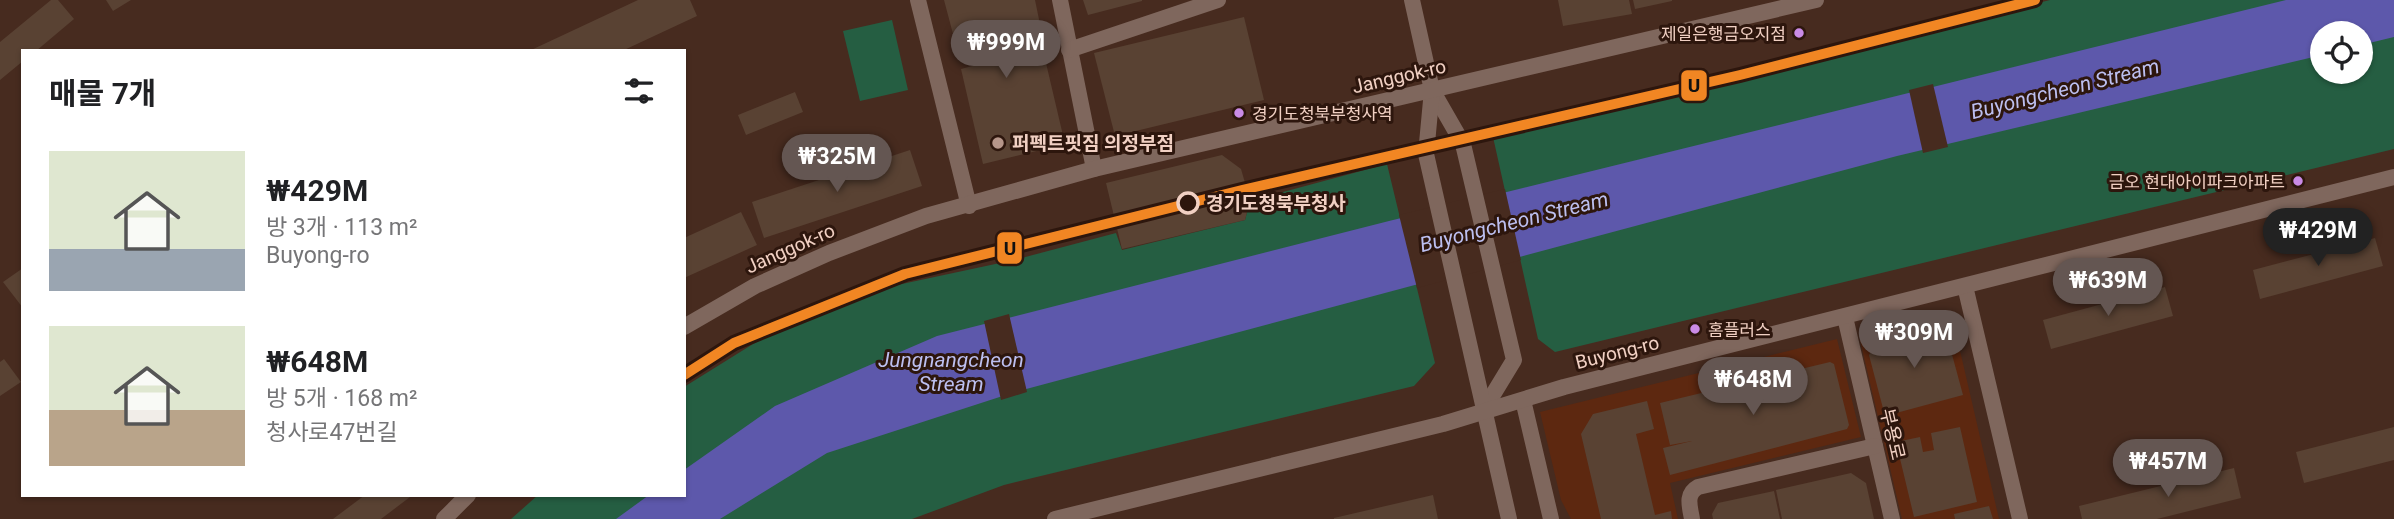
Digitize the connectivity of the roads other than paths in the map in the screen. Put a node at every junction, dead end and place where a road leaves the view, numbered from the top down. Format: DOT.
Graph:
graph roads {
  1 [pos="918,0"];
  2 [pos="1060,0"];
  3 [pos="1218,0"];
  4 [pos="1412,0"];
  5 [pos="1816,0"];
  6 [pos="1747,8"];
  7 [pos="1069,50"];
  8 [pos="1432,90"];
  9 [pos="1094,169"];
  10 [pos="2394,177"];
  11 [pos="969,206"];
  12 [pos="1965,286"];
  13 [pos="1844,317"];
  14 [pos="686,326"];
  15 [pos="1523,400"];
  16 [pos="1483,411"];
  17 [pos="1875,446"];
  18 [pos="466,497"];
  19 [pos="444,519"];
  20 [pos="1055,519"];
  21 [pos="1509,519"];
  22 [pos="1551,519"];
  23 [pos="1692,519"];
  24 [pos="1892,519"];
  25 [pos="2020,519"];
  1 -- 11 [label="street"];
  2 -- 7 [label="street"];
  3 -- 7 [label="street"];
  4 -- 8 [label="street"];
  5 -- 6 [label="street, Janggok-ro"];
  6 -- 8 [label="street, Janggok-ro"];
  7 -- 9 [label="street"];
  8 -- 9 [label="street, Janggok-ro"];
  8 -- 16 [label="street"];
  8 -- 16 [label="street"];
  9 -- 11 [label="street, Janggok-ro"];
  10 -- 12 [label="street, Buyong-ro"];
  11 -- 14 [label="street, Janggok-ro"];
  12 -- 13 [label="street, Buyong-ro"];
  12 -- 25 [label="street"];
  13 -- 15 [label="street, Buyong-ro"];
  13 -- 17 [label="street, 부용로"];
  15 -- 16 [label="street, Buyong-ro"];
  15 -- 22 [label="street"];
  16 -- 20 [label="street, Buyong-ro"];
  16 -- 21 [label="street"];
  17 -- 23 [label="street"];
  17 -- 24 [label="street, 부용로"];
  18 -- 19 [label="street"];
}
